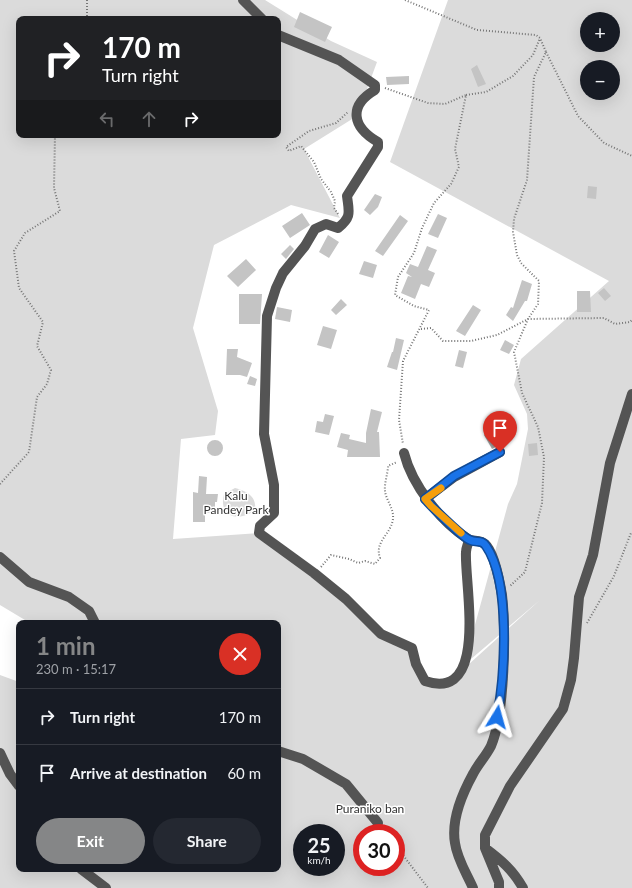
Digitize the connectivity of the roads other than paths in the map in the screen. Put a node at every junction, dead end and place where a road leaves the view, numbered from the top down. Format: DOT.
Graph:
graph roads {
  1 [pos="243,0"];
  2 [pos="259,16"];
  3 [pos="281,36"];
  4 [pos="632,394"];
  5 [pos="500,452"];
  6 [pos="405,456"];
  7 [pos="425,499"];
  8 [pos="469,540"];
  9 [pos="0,557"];
  10 [pos="94,620"];
  11 [pos="281,752"];
  12 [pos="0,753"];
  13 [pos="16,782"];
  14 [pos="378,822"];
  15 [pos="485,848"];
  16 [pos="85,872"];
  17 [pos="106,888"];
  18 [pos="473,888"];
  19 [pos="499,888"];
  20 [pos="523,888"];
  1 -- 2 [label="street"];
  3 -- 8 [label="street"];
  4 -- 15 [label="street"];
  5 -- 7 [label="street"];
  6 -- 7 [label="street"];
  7 -- 8 [label="street"];
  8 -- 18 [label="street"];
  9 -- 10 [label="street"];
  11 -- 14 [label="street"];
  12 -- 13 [label="street"];
  15 -- 19 [label="street"];
  15 -- 20 [label="street"];
  16 -- 17 [label="street"];
}
